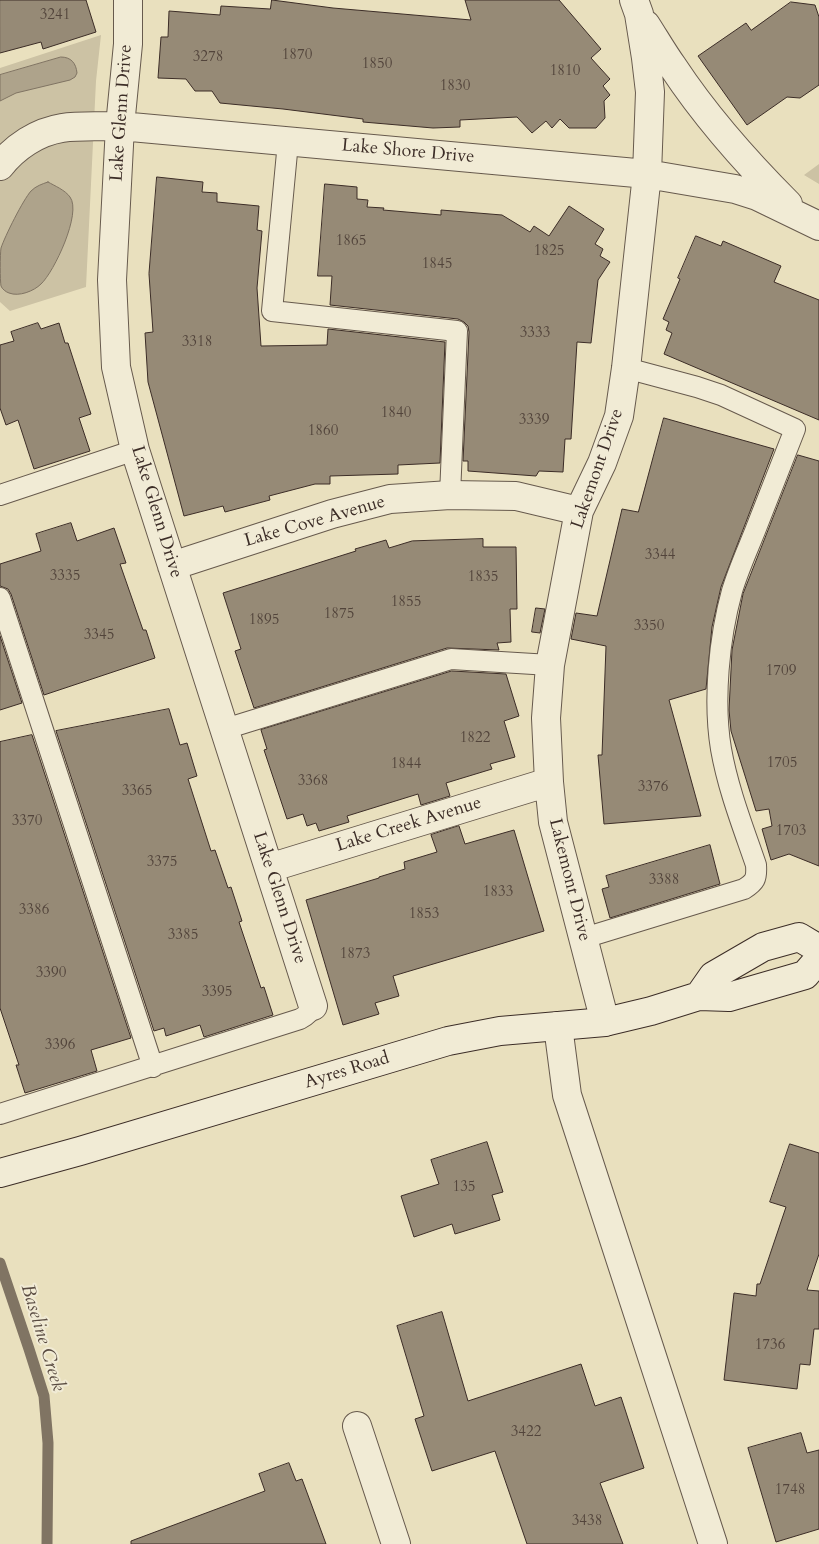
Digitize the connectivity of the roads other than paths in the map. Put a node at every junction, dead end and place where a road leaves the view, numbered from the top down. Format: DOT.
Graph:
graph roads {
  1 [pos="128,0"];
  2 [pos="637,7"];
  3 [pos="120,126"];
  4 [pos="288,142"];
  5 [pos="0,166"];
  6 [pos="647,174"];
  7 [pos="810,221"];
  8 [pos="626,368"];
  9 [pos="135,450"];
  10 [pos="0,495"];
  11 [pos="450,495"];
  12 [pos="579,511"];
  13 [pos="172,566"];
  14 [pos="0,598"];
  15 [pos="550,665"];
  16 [pos="224,729"];
  17 [pos="549,782"];
  18 [pos="269,868"];
  19 [pos="584,938"];
  20 [pos="819,949"];
  21 [pos="819,959"];
  22 [pos="699,996"];
  23 [pos="313,1006"];
  24 [pos="605,1022"];
  25 [pos="558,1026"];
  26 [pos="153,1066"];
  27 [pos="0,1114"];
  28 [pos="0,1173"];
  29 [pos="357,1426"];
  30 [pos="396,1544"];
  31 [pos="713,1544"];
  1 -- 3 [label="street, Lake Glenn Drive"];
  2 -- 6 [label="street, Lakemont Drive"];
  2 -- 7 [label="street"];
  3 -- 4 [label="street, Lake Shore Drive"];
  3 -- 5 [label="street, Lake Shore Drive"];
  3 -- 9 [label="street, Lake Glenn Drive"];
  4 -- 6 [label="street, Lake Shore Drive"];
  4 -- 11 [label="lane"];
  6 -- 7 [label="street, Lake Shore Drive"];
  6 -- 8 [label="street, Lakemont Drive"];
  8 -- 12 [label="street, Lakemont Drive"];
  8 -- 19 [label="lane"];
  9 -- 10 [label="lane"];
  9 -- 13 [label="street, Lake Glenn Drive"];
  11 -- 12 [label="street, Lake Cove Avenue"];
  11 -- 13 [label="street, Lake Cove Avenue"];
  12 -- 15 [label="street, Lakemont Drive"];
  13 -- 16 [label="street, Lake Glenn Drive"];
  14 -- 26 [label="lane"];
  15 -- 16 [label="lane"];
  15 -- 17 [label="street, Lakemont Drive"];
  16 -- 18 [label="street, Lake Glenn Drive"];
  17 -- 18 [label="street, Lake Creek Avenue"];
  17 -- 19 [label="street, Lakemont Drive"];
  18 -- 23 [label="street, Lake Glenn Drive"];
  19 -- 24 [label="street, Lakemont Drive"];
  20 -- 22 [label="street"];
  21 -- 22 [label="street, Ayres Road"];
  22 -- 24 [label="street, Ayres Road"];
  23 -- 26 [label="lane"];
  24 -- 25 [label="street, Ayres Road"];
  25 -- 28 [label="street, Ayres Road"];
  25 -- 31 [label="street"];
  26 -- 27 [label="lane"];
  29 -- 30 [label="street"];
}
